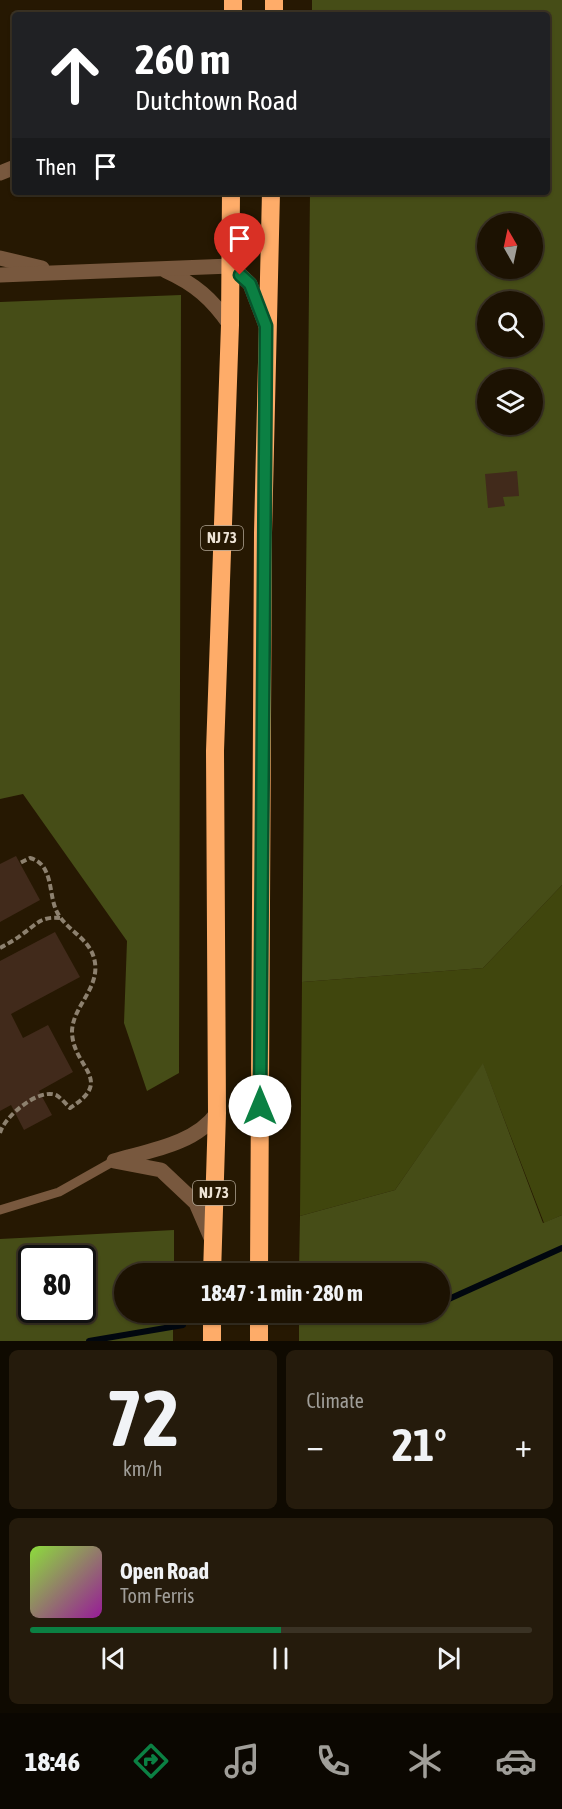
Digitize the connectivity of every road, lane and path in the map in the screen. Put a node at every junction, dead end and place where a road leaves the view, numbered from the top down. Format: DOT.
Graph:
graph roads {
  1 [pos="231,195"];
  2 [pos="271,195"];
  3 [pos="0,258"];
  4 [pos="231,266"];
  5 [pos="163,270"];
  6 [pos="65,274"];
  7 [pos="0,275"];
  8 [pos="230,325"];
  9 [pos="266,326"];
  10 [pos="20,863"];
  11 [pos="60,918"];
  12 [pos="0,948"];
  13 [pos="216,1113"];
  14 [pos="0,1133"];
  15 [pos="114,1161"];
  16 [pos="0,1210"];
  17 [pos="212,1240"];
  18 [pos="212,1263"];
  19 [pos="259,1263"];
  20 [pos="212,1323"];
  21 [pos="259,1323"];
  22 [pos="212,1341"];
  23 [pos="259,1341"];
  1 -- 4 [label="highway, NJ 73"];
  2 -- 9 [label="highway, NJ 73"];
  3 -- 6 [label="street"];
  4 -- 5 [label="street"];
  4 -- 8 [label="highway, NJ 73"];
  4 -- 9 [label="street"];
  5 -- 6 [label="street"];
  5 -- 8 [label="street"];
  6 -- 7 [label="street"];
  8 -- 13 [label="highway, NJ 73"];
  9 -- 19 [label="highway, NJ 73"];
  10 -- 11 [label="path"];
  11 -- 12 [label="path"];
  11 -- 14 [label="path"];
  13 -- 15 [label="street"];
  13 -- 17 [label="highway, NJ 73"];
  15 -- 16 [label="lane"];
  15 -- 17 [label="street"];
  17 -- 18 [label="highway, NJ 73"];
  20 -- 22 [label="highway"];
  21 -- 23 [label="highway"];
}
